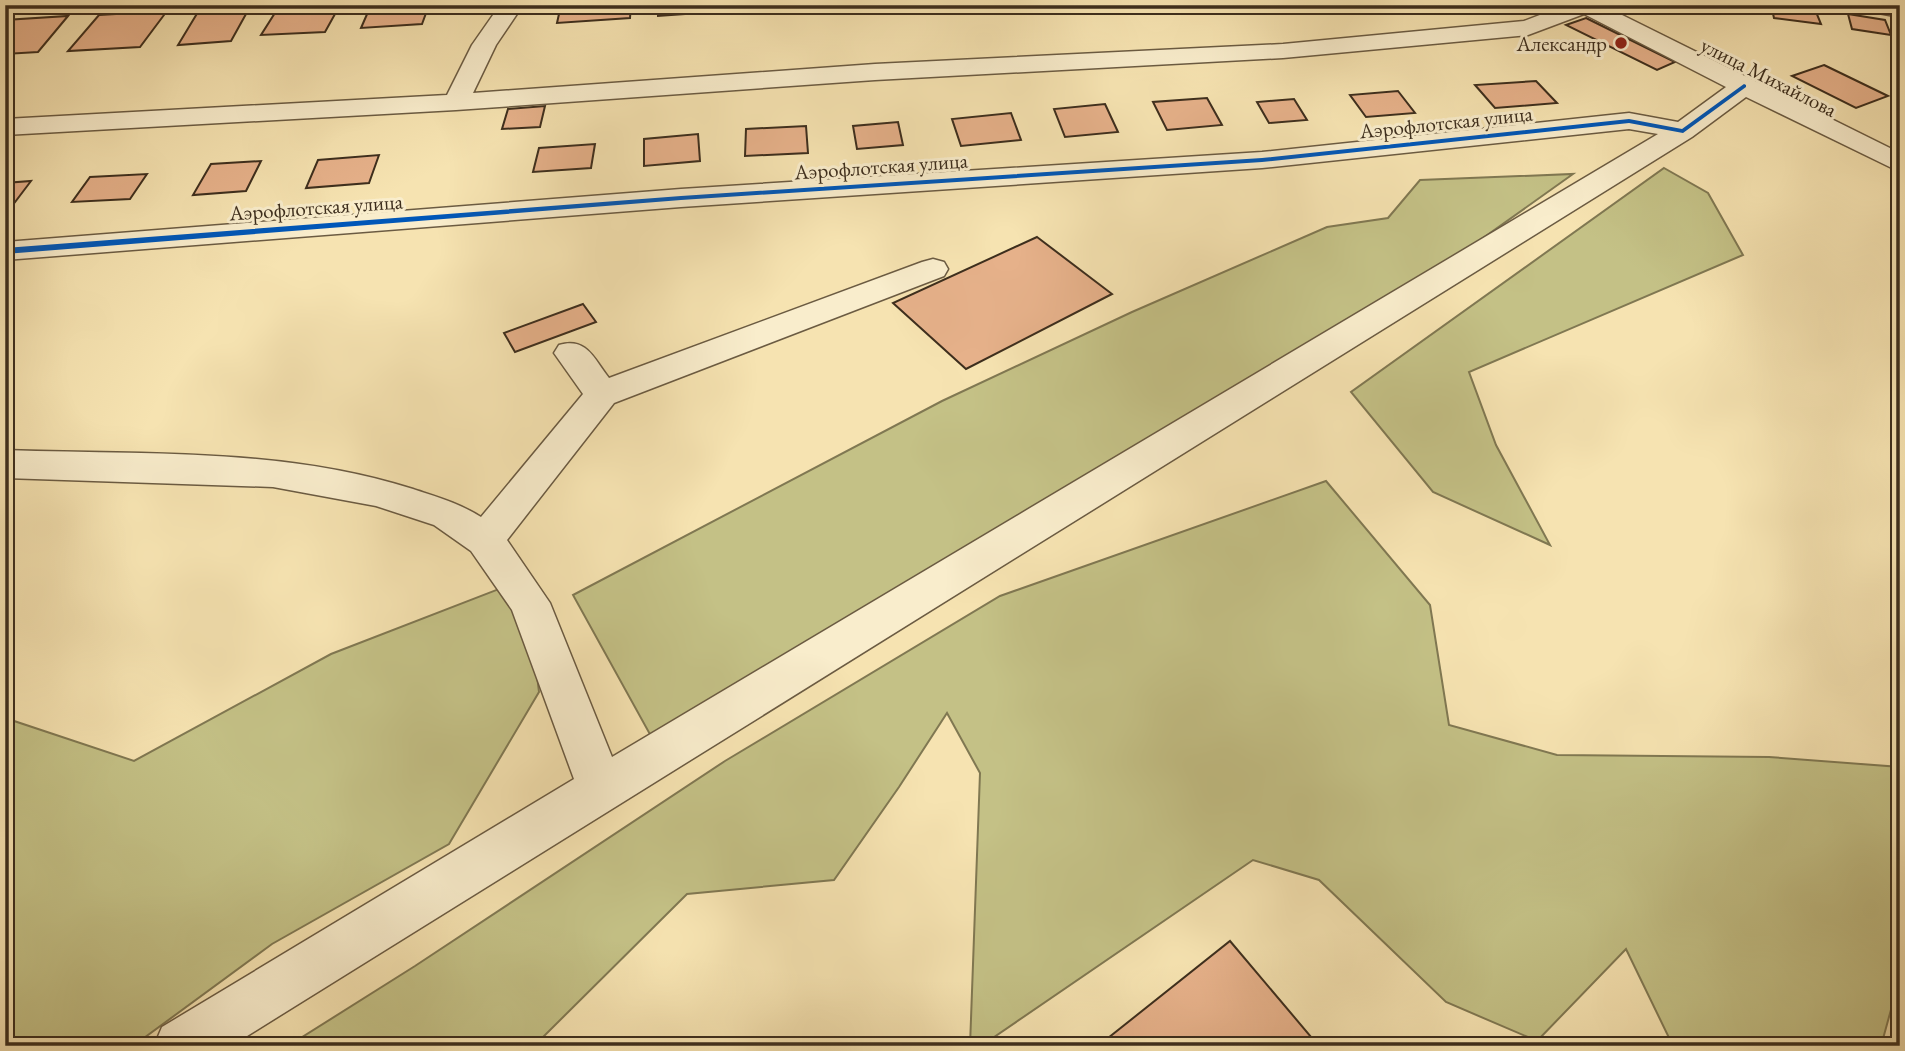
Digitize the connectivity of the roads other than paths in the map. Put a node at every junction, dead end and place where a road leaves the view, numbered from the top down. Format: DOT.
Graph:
graph roads {
  1 [pos="512,5"];
  2 [pos="1870,5"];
  3 [pos="1584,6"];
  4 [pos="1900,10"];
  5 [pos="1744,86"];
  6 [pos="456,102"];
  7 [pos="5,127"];
  8 [pos="1683,131"];
  9 [pos="1900,164"];
  10 [pos="5,251"];
  11 [pos="933,270"];
  12 [pos="570,353"];
  13 [pos="602,394"];
  14 [pos="5,464"];
  15 [pos="485,540"];
  16 [pos="601,788"];
  17 [pos="181,1046"];
  1 -- 6 [label="street"];
  2 -- 4 [label="street"];
  3 -- 5 [label="street, улица Михайлова"];
  3 -- 6 [label="street"];
  5 -- 8 [label="street"];
  5 -- 9 [label="street, улица Михайлова"];
  6 -- 7 [label="street"];
  8 -- 10 [label="street, Аэрофлотская улица"];
  8 -- 16 [label="street"];
  11 -- 13 [label="street"];
  12 -- 13 [label="street"];
  13 -- 15 [label="street"];
  14 -- 15 [label="street"];
  15 -- 16 [label="street"];
  16 -- 17 [label="street"];
}
